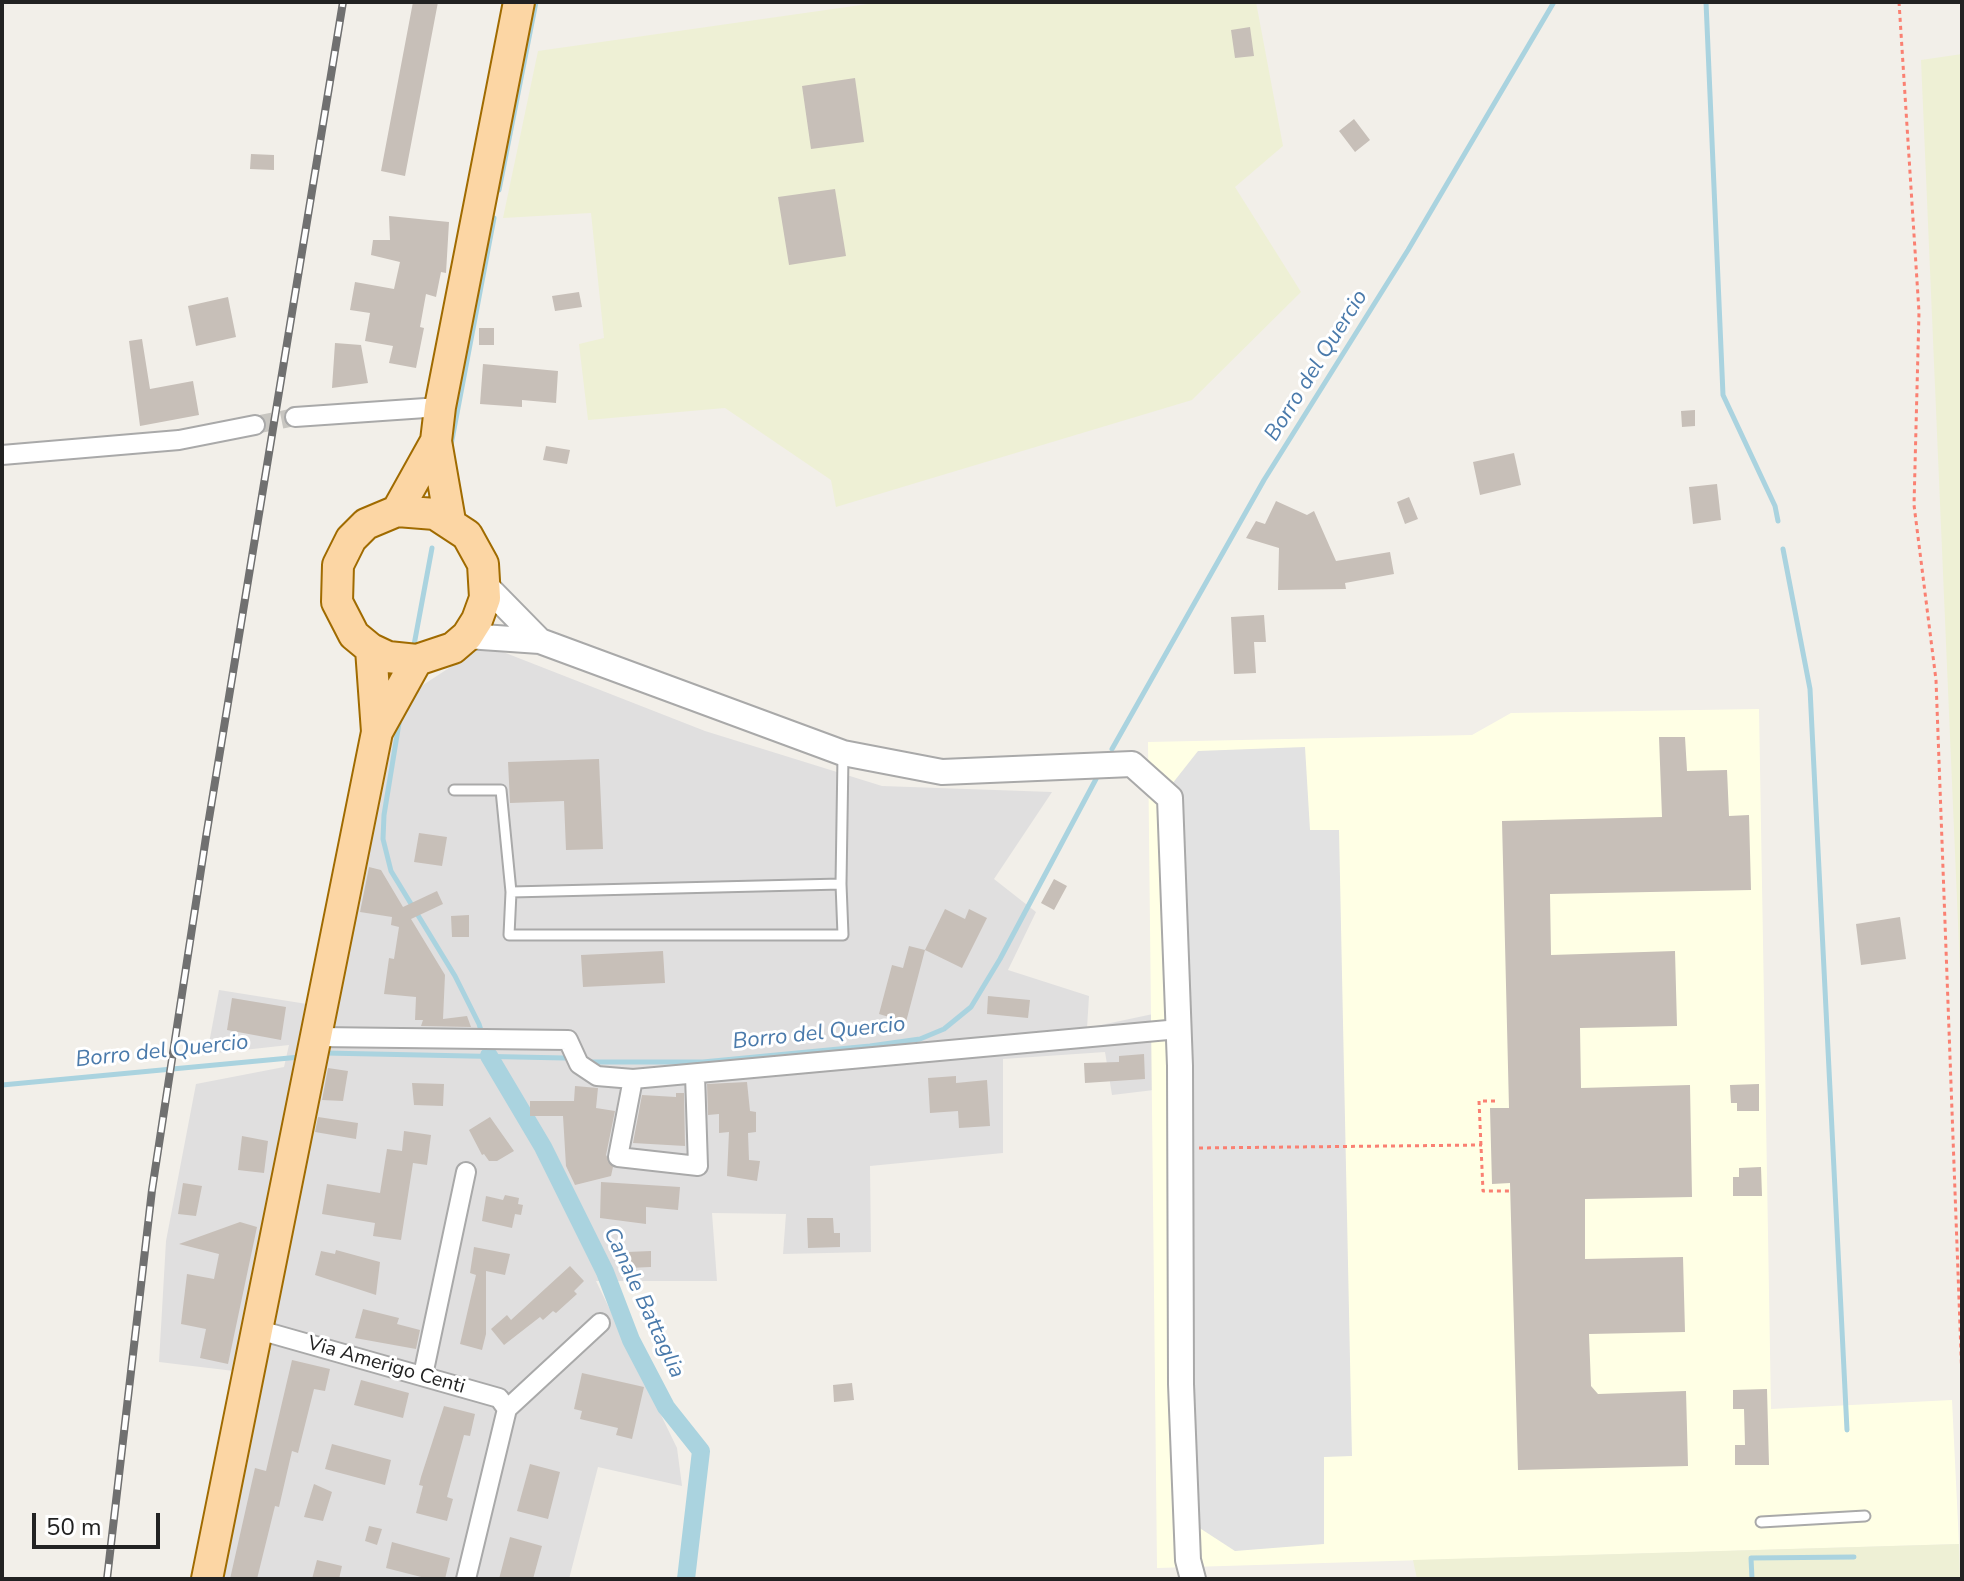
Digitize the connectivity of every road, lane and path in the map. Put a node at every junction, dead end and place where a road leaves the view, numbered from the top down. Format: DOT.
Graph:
graph roads {
  1 [pos="519,2"];
  2 [pos="1899,2"];
  3 [pos="440,407"];
  4 [pos="295,417"];
  5 [pos="255,425"];
  6 [pos="436,441"];
  7 [pos="5,456"];
  8 [pos="397,511"];
  9 [pos="450,521"];
  10 [pos="486,586"];
  11 [pos="467,636"];
  12 [pos="540,641"];
  13 [pos="371,649"];
  14 [pos="417,660"];
  15 [pos="377,732"];
  16 [pos="843,753"];
  17 [pos="454,790"];
  18 [pos="841,884"];
  19 [pos="511,892"];
  20 [pos="1179,1029"];
  21 [pos="318,1037"];
  22 [pos="695,1075"];
  23 [pos="633,1079"];
  24 [pos="1495,1101"];
  25 [pos="1482,1145"];
  26 [pos="1180,1148"];
  27 [pos="466,1172"];
  28 [pos="1511,1191"];
  29 [pos="600,1323"];
  30 [pos="259,1330"];
  31 [pos="423,1375"];
  32 [pos="1962,1380"];
  33 [pos="507,1409"];
  34 [pos="1865,1516"];
  35 [pos="1761,1522"];
  36 [pos="207,1579"];
  37 [pos="466,1579"];
  38 [pos="1193,1579"];
  1 -- 3 [label="main road"];
  2 -- 32 [label="path"];
  3 -- 4 [label="street"];
  3 -- 6 [label="main road"];
  5 -- 7 [label="street"];
  6 -- 8 [label="main road"];
  6 -- 9 [label="main road"];
  8 -- 9 [label="main road"];
  8 -- 13 [label="main road"];
  9 -- 10 [label="main road"];
  10 -- 11 [label="main road"];
  10 -- 12 [label="street"];
  11 -- 12 [label="street"];
  11 -- 14 [label="main road"];
  12 -- 16 [label="street"];
  13 -- 14 [label="main road"];
  13 -- 15 [label="main road"];
  14 -- 15 [label="main road"];
  15 -- 21 [label="main road"];
  16 -- 18 [label="lane"];
  16 -- 20 [label="street"];
  17 -- 19 [label="lane"];
  18 -- 19 [label="lane"];
  18 -- 19 [label="lane"];
  20 -- 22 [label="street"];
  20 -- 26 [label="street"];
  21 -- 23 [label="street"];
  21 -- 30 [label="main road"];
  22 -- 23 [label="street"];
  22 -- 23 [label="street"];
  24 -- 25 [label="path"];
  25 -- 26 [label="path"];
  25 -- 28 [label="path"];
  26 -- 38 [label="street"];
  27 -- 31 [label="street"];
  29 -- 33 [label="street"];
  30 -- 31 [label="street, Via Amerigo Centi"];
  30 -- 36 [label="main road"];
  31 -- 33 [label="street, Via Amerigo Centi"];
  33 -- 37 [label="street"];
  34 -- 35 [label="lane"];
}
